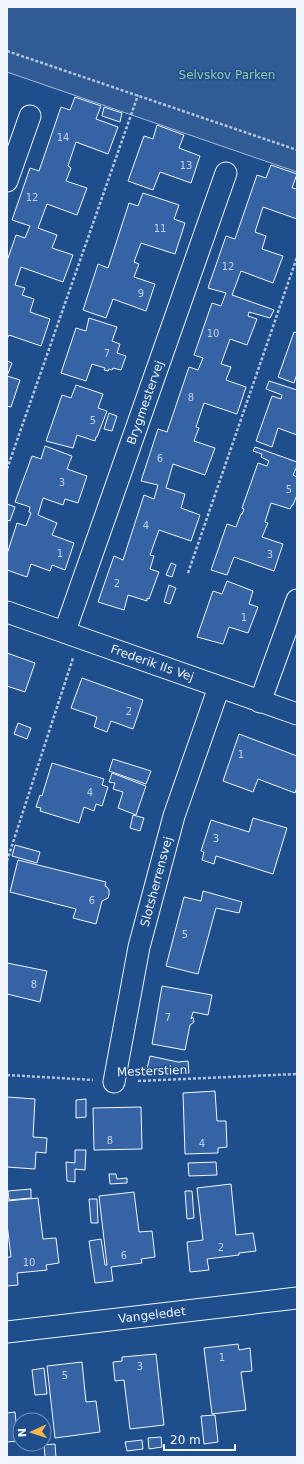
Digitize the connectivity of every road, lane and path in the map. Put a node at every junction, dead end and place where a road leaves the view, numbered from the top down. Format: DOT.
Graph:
graph roads {
  1 [pos="7,51"];
  2 [pos="138,95"];
  3 [pos="30,116"];
  4 [pos="297,150"];
  5 [pos="226,173"];
  6 [pos="7,181"];
  7 [pos="297,257"];
  8 [pos="7,469"];
  9 [pos="188,573"];
  10 [pos="297,600"];
  11 [pos="7,612"];
  12 [pos="72,634"];
  13 [pos="219,687"];
  14 [pos="260,702"];
  15 [pos="297,714"];
  16 [pos="7,861"];
  17 [pos="297,1074"];
  18 [pos="7,1075"];
  19 [pos="114,1082"];
  20 [pos="297,1298"];
  21 [pos="7,1332"];
  1 -- 2 [label="path"];
  2 -- 4 [label="path"];
  2 -- 8 [label="path"];
  3 -- 6 [label="street"];
  5 -- 12 [label="street, Brygmestervej"];
  7 -- 9 [label="path"];
  10 -- 14 [label="street"];
  11 -- 12 [label="street, Frederik IIs Vej"];
  12 -- 13 [label="street, Frederik IIs Vej"];
  12 -- 16 [label="path"];
  13 -- 14 [label="street, Frederik IIs Vej"];
  13 -- 19 [label="street, Slotsherrensvej"];
  14 -- 15 [label="street, Frederik IIs Vej"];
  17 -- 19 [label="path, Mesterstien"];
  18 -- 19 [label="path, Mesterstien"];
  20 -- 21 [label="street, Vangeledet"];
}
